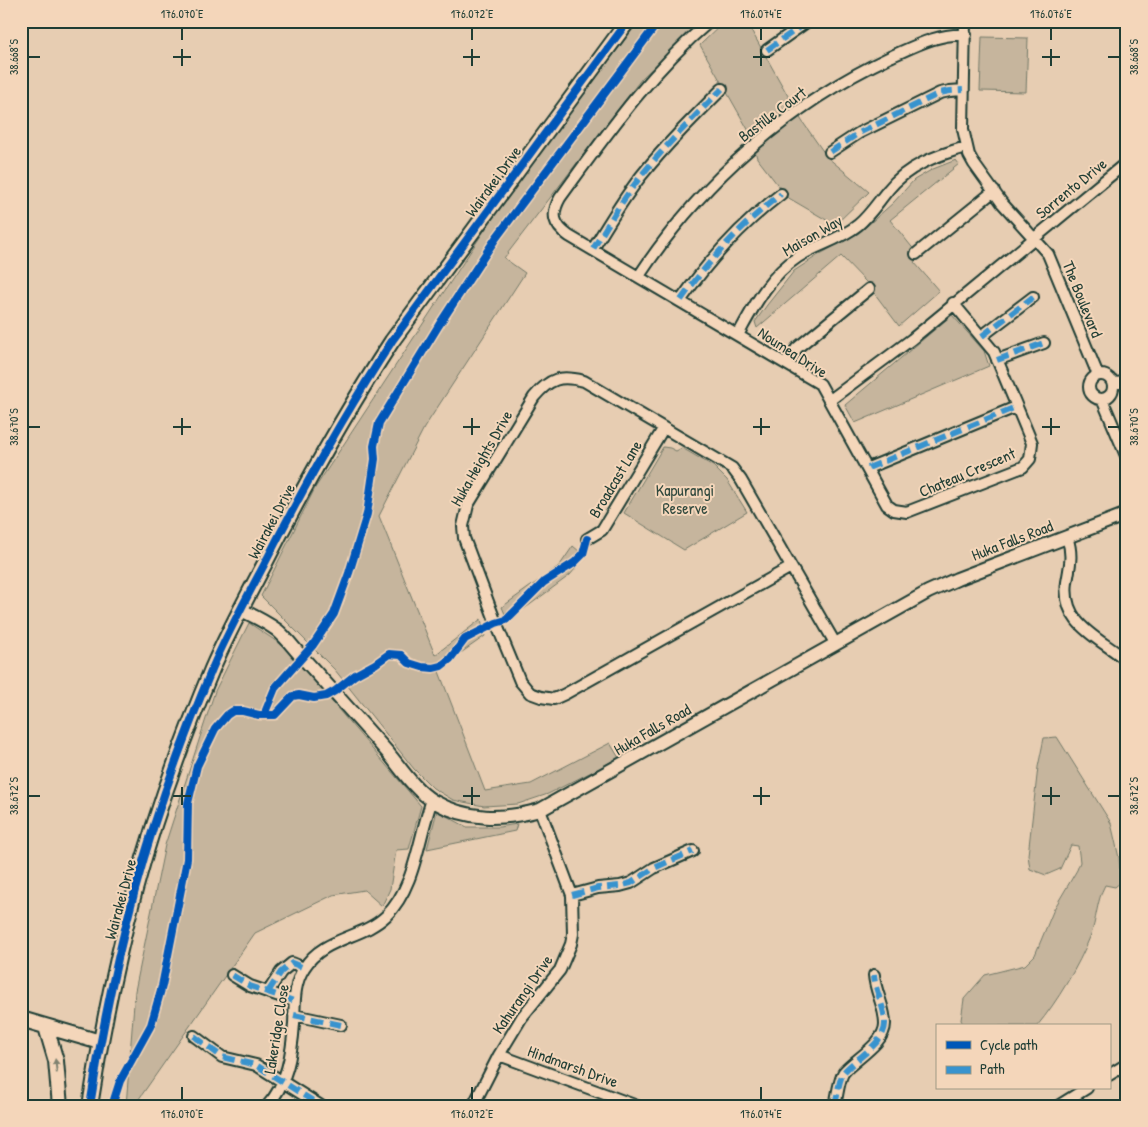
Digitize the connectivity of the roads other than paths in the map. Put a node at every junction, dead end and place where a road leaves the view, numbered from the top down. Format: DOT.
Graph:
graph roads {
  1 [pos="628,21"];
  2 [pos="710,21"];
  3 [pos="808,21"];
  4 [pos="966,21"];
  5 [pos="966,36"];
  6 [pos="767,50"];
  7 [pos="722,89"];
  8 [pos="963,90"];
  9 [pos="966,147"];
  10 [pos="830,152"];
  11 [pos="1127,162"];
  12 [pos="994,191"];
  13 [pos="781,194"];
  14 [pos="1034,237"];
  15 [pos="593,249"];
  16 [pos="916,254"];
  17 [pos="639,276"];
  18 [pos="868,289"];
  19 [pos="1033,297"];
  20 [pos="680,300"];
  21 [pos="953,303"];
  22 [pos="738,335"];
  23 [pos="982,336"];
  24 [pos="1044,343"];
  25 [pos="997,360"];
  26 [pos="786,363"];
  27 [pos="1098,375"];
  28 [pos="1127,380"];
  29 [pos="1112,382"];
  30 [pos="1102,399"];
  31 [pos="830,400"];
  32 [pos="1016,407"];
  33 [pos="663,429"];
  34 [pos="1127,458"];
  35 [pos="868,468"];
  36 [pos="1127,514"];
  37 [pos="1068,537"];
  38 [pos="587,539"];
  39 [pos="791,568"];
  40 [pos="241,610"];
  41 [pos="835,643"];
  42 [pos="1127,661"];
  43 [pos="432,800"];
  44 [pos="540,810"];
  45 [pos="693,851"];
  46 [pos="572,895"];
  47 [pos="304,968"];
  48 [pos="232,975"];
  49 [pos="874,975"];
  50 [pos="268,992"];
  51 [pos="294,1000"];
  52 [pos="294,1015"];
  53 [pos="21,1019"];
  54 [pos="341,1024"];
  55 [pos="46,1027"];
  56 [pos="194,1036"];
  57 [pos="100,1042"];
  58 [pos="499,1055"];
  59 [pos="1127,1064"];
  60 [pos="1110,1074"];
  61 [pos="283,1081"];
  62 [pos="1084,1090"];
  63 [pos="60,1106"];
  64 [pos="90,1106"];
  65 [pos="267,1106"];
  66 [pos="321,1106"];
  67 [pos="473,1106"];
  68 [pos="637,1106"];
  69 [pos="836,1106"];
  70 [pos="1058,1106"];
  1 -- 40 [label="main road, Wairakei Drive"];
  2 -- 15 [label="street, Noumea Drive"];
  3 -- 6 [label="street"];
  4 -- 5 [label="street"];
  5 -- 8 [label="street"];
  5 -- 17 [label="street, Bastille Court"];
  7 -- 15 [label="street"];
  8 -- 9 [label="street"];
  8 -- 10 [label="street"];
  9 -- 12 [label="street"];
  9 -- 22 [label="street, Maison Way"];
  11 -- 14 [label="street, Sorrento Drive"];
  12 -- 14 [label="street"];
  12 -- 16 [label="street"];
  13 -- 20 [label="street"];
  14 -- 21 [label="street, Noumea Drive"];
  14 -- 27 [label="street, The Boulevard"];
  15 -- 17 [label="street, Noumea Drive"];
  17 -- 20 [label="street, Noumea Drive"];
  18 -- 26 [label="street"];
  19 -- 23 [label="street"];
  20 -- 22 [label="street, Noumea Drive"];
  21 -- 23 [label="street, Chateau Crescent"];
  21 -- 31 [label="street, Noumea Drive"];
  22 -- 26 [label="street, Noumea Drive"];
  23 -- 25 [label="street, Chateau Crescent"];
  24 -- 25 [label="street"];
  25 -- 32 [label="street, Chateau Crescent"];
  26 -- 31 [label="street, Noumea Drive"];
  27 -- 29 [label="street"];
  27 -- 30 [label="street"];
  28 -- 29 [label="street"];
  29 -- 30 [label="street"];
  30 -- 34 [label="street"];
  31 -- 35 [label="street, Chateau Crescent"];
  32 -- 35 [label="street"];
  32 -- 35 [label="street, Chateau Crescent"];
  33 -- 38 [label="street, Broadcast Lane"];
  33 -- 39 [label="street, Huka Heights Drive"];
  33 -- 39 [label="street, Huka Heights Drive"];
  36 -- 37 [label="street, Huka Falls Road"];
  37 -- 41 [label="street, Huka Falls Road"];
  37 -- 42 [label="street"];
  39 -- 41 [label="street, Huka Heights Drive"];
  40 -- 43 [label="street, Huka Falls Road"];
  40 -- 57 [label="main road, Wairakei Drive"];
  41 -- 44 [label="street, Huka Falls Road"];
  43 -- 44 [label="street, Huka Falls Road"];
  43 -- 47 [label="street, Lakeridge Close"];
  44 -- 46 [label="street, Kahurangi Drive"];
  45 -- 46 [label="street"];
  46 -- 58 [label="street, Kahurangi Drive"];
  47 -- 50 [label="street"];
  47 -- 51 [label="street, Lakeridge Close"];
  48 -- 50 [label="street"];
  49 -- 69 [label="street"];
  50 -- 51 [label="street"];
  51 -- 52 [label="street, Lakeridge Close"];
  52 -- 54 [label="street"];
  52 -- 61 [label="street, Lakeridge Close"];
  53 -- 55 [label="main road"];
  55 -- 57 [label="main road"];
  63 -- 55 [label="main road, one-way"];
  56 -- 61 [label="street"];
  57 -- 64 [label="main road, Wairakei Drive"];
  58 -- 67 [label="street, Kahurangi Drive"];
  58 -- 68 [label="street, Hindmarsh Drive"];
  59 -- 60 [label="street"];
  61 -- 65 [label="street, Lakeridge Close"];
  61 -- 66 [label="street"];
  62 -- 70 [label="street"];
}
